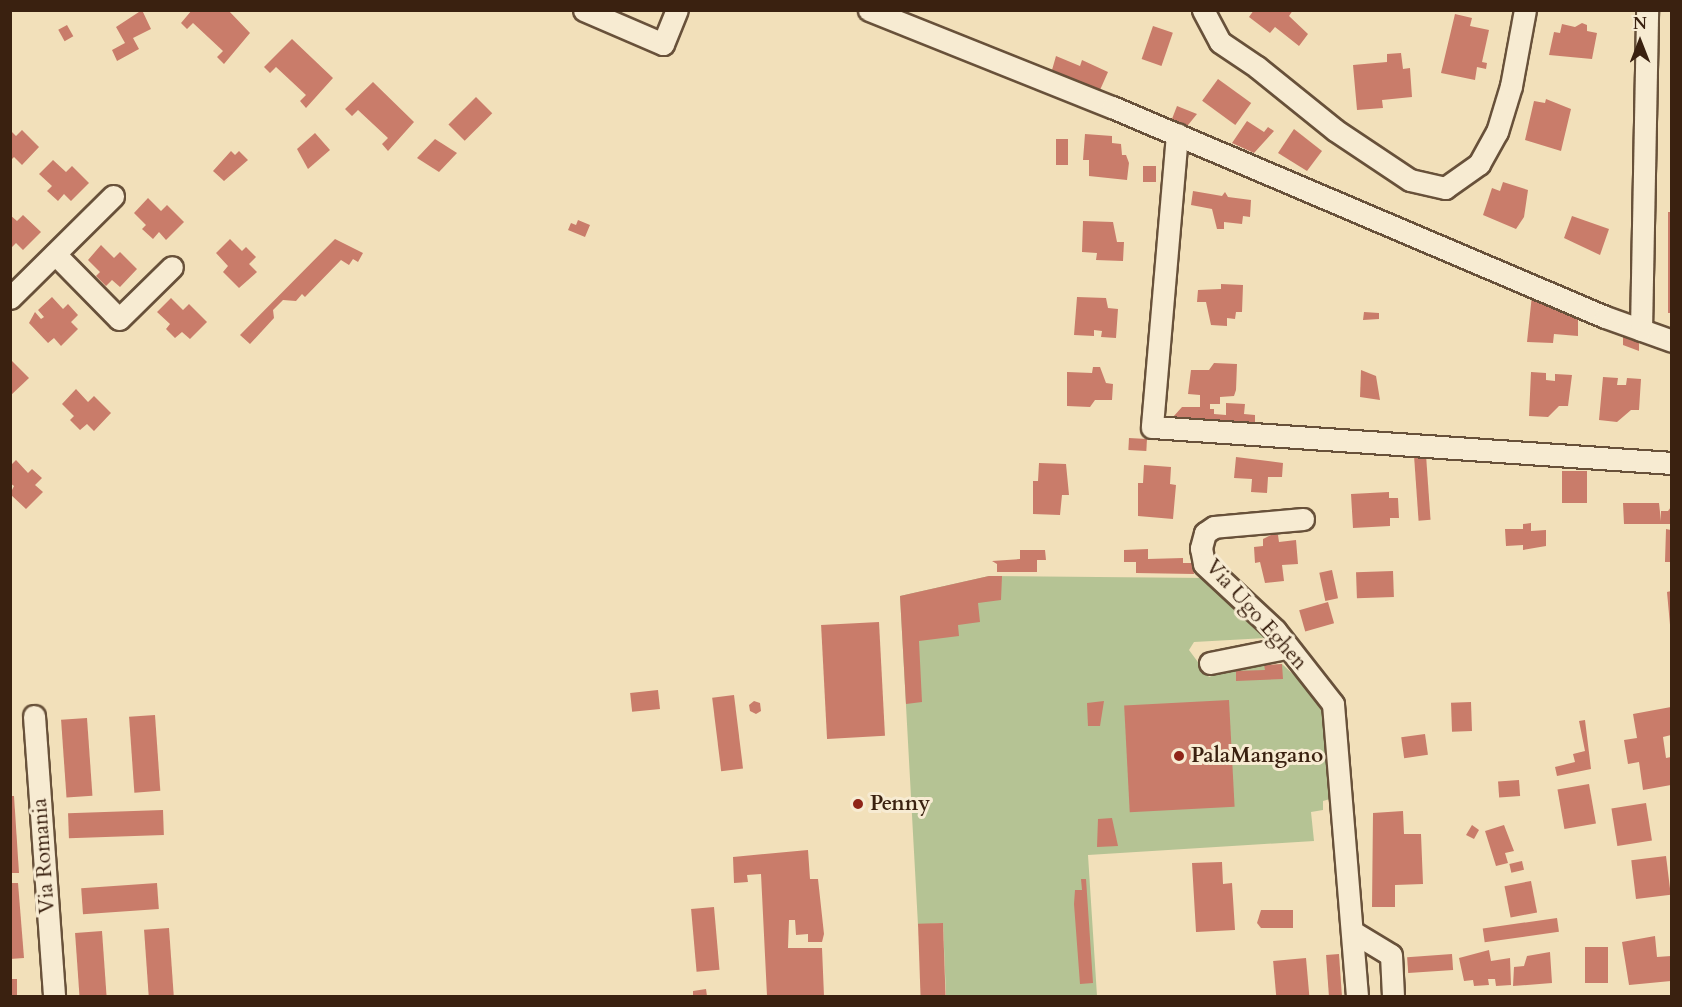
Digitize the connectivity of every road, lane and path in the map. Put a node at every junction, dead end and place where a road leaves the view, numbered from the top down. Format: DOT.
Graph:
graph roads {
  1 [pos="584,10"];
  2 [pos="677,10"];
  3 [pos="868,10"];
  4 [pos="1203,10"];
  5 [pos="1525,10"];
  6 [pos="1647,10"];
  7 [pos="1177,134"];
  8 [pos="113,196"];
  9 [pos="55,254"];
  10 [pos="172,267"];
  11 [pos="13,291"];
  12 [pos="1641,330"];
  13 [pos="1671,341"];
  14 [pos="1671,463"];
  15 [pos="1303,519"];
  16 [pos="1285,648"];
  17 [pos="1210,663"];
  18 [pos="34,716"];
  19 [pos="1353,932"];
  20 [pos="54,996"];
  21 [pos="1357,996"];
  22 [pos="1394,996"];
  1 -- 2 [label="street"];
  3 -- 7 [label="street"];
  4 -- 5 [label="street"];
  6 -- 12 [label="street"];
  7 -- 12 [label="street"];
  7 -- 14 [label="street"];
  8 -- 9 [label="street"];
  9 -- 10 [label="street"];
  9 -- 11 [label="street"];
  12 -- 13 [label="street"];
  15 -- 16 [label="street, Via Ugo Eghen"];
  16 -- 17 [label="street"];
  16 -- 19 [label="street, Via Ugo Eghen"];
  18 -- 20 [label="street, Via Romania"];
  19 -- 21 [label="street, Via Ugo Eghen"];
  19 -- 22 [label="street"];
}
